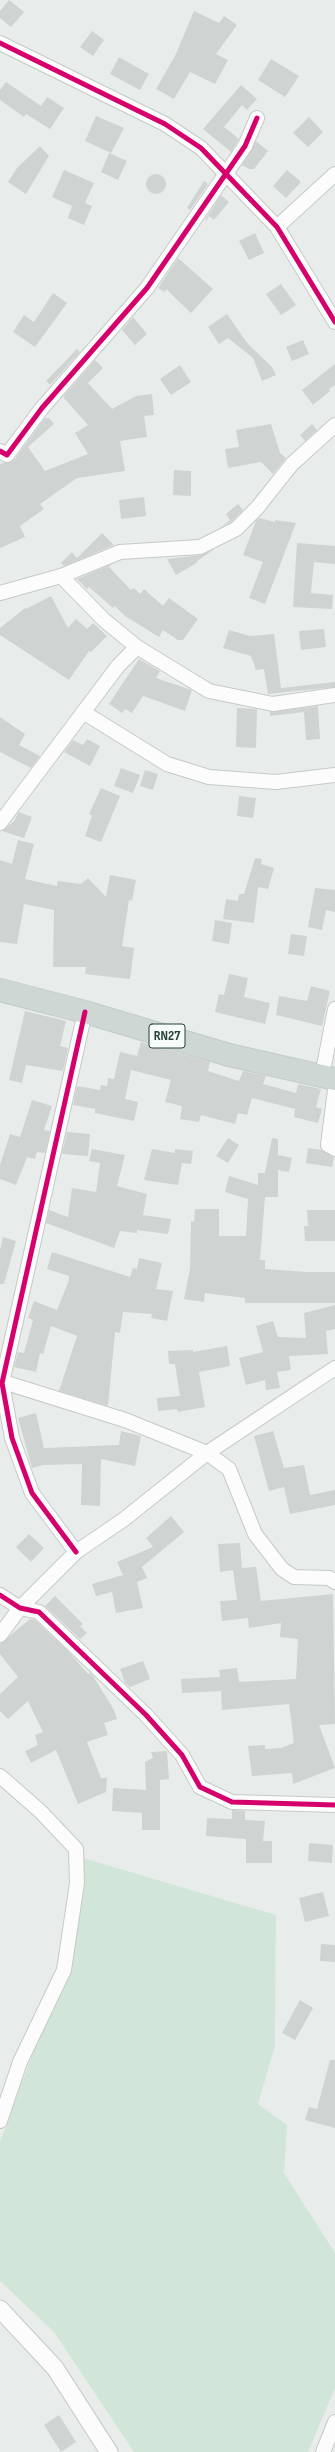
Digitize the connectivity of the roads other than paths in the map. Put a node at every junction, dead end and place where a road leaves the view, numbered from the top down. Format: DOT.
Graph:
graph roads {
  1 [pos="0,43"];
  2 [pos="257,118"];
  3 [pos="226,174"];
  4 [pos="335,174"];
  5 [pos="277,227"];
  6 [pos="335,322"];
  7 [pos="335,425"];
  8 [pos="0,451"];
  9 [pos="61,576"];
  10 [pos="0,594"];
  11 [pos="137,647"];
  12 [pos="335,695"];
  13 [pos="83,712"];
  14 [pos="335,776"];
  15 [pos="0,823"];
  16 [pos="0,990"];
  17 [pos="335,1009"];
  18 [pos="85,1012"];
  19 [pos="331,1081"];
  20 [pos="335,1149"];
  21 [pos="335,1368"];
  22 [pos="1,1382"];
  23 [pos="207,1453"];
  24 [pos="76,1552"];
  25 [pos="335,1582"];
  26 [pos="0,1595"];
  27 [pos="20,1608"];
  28 [pos="0,1635"];
  29 [pos="0,1776"];
  30 [pos="335,1805"];
  31 [pos="0,2121"];
  32 [pos="0,2309"];
  33 [pos="335,2422"];
  34 [pos="110,2452"];
  35 [pos="322,2452"];
  1 -- 3 [label="street"];
  2 -- 3 [label="street"];
  3 -- 5 [label="street"];
  3 -- 8 [label="street"];
  4 -- 5 [label="street"];
  5 -- 6 [label="street"];
  7 -- 9 [label="street"];
  9 -- 10 [label="street"];
  9 -- 11 [label="street"];
  11 -- 12 [label="street"];
  11 -- 13 [label="street"];
  13 -- 14 [label="street"];
  13 -- 15 [label="street"];
  16 -- 18 [label="main road, RN27"];
  17 -- 19 [label="street"];
  18 -- 19 [label="main road, RN27"];
  18 -- 22 [label="street"];
  19 -- 20 [label="street"];
  21 -- 23 [label="street"];
  22 -- 23 [label="street"];
  22 -- 24 [label="street"];
  23 -- 24 [label="street"];
  23 -- 25 [label="street"];
  24 -- 27 [label="street"];
  26 -- 27 [label="street"];
  27 -- 28 [label="street"];
  27 -- 30 [label="street"];
  29 -- 31 [label="street"];
  32 -- 34 [label="street"];
  33 -- 35 [label="street"];
}
